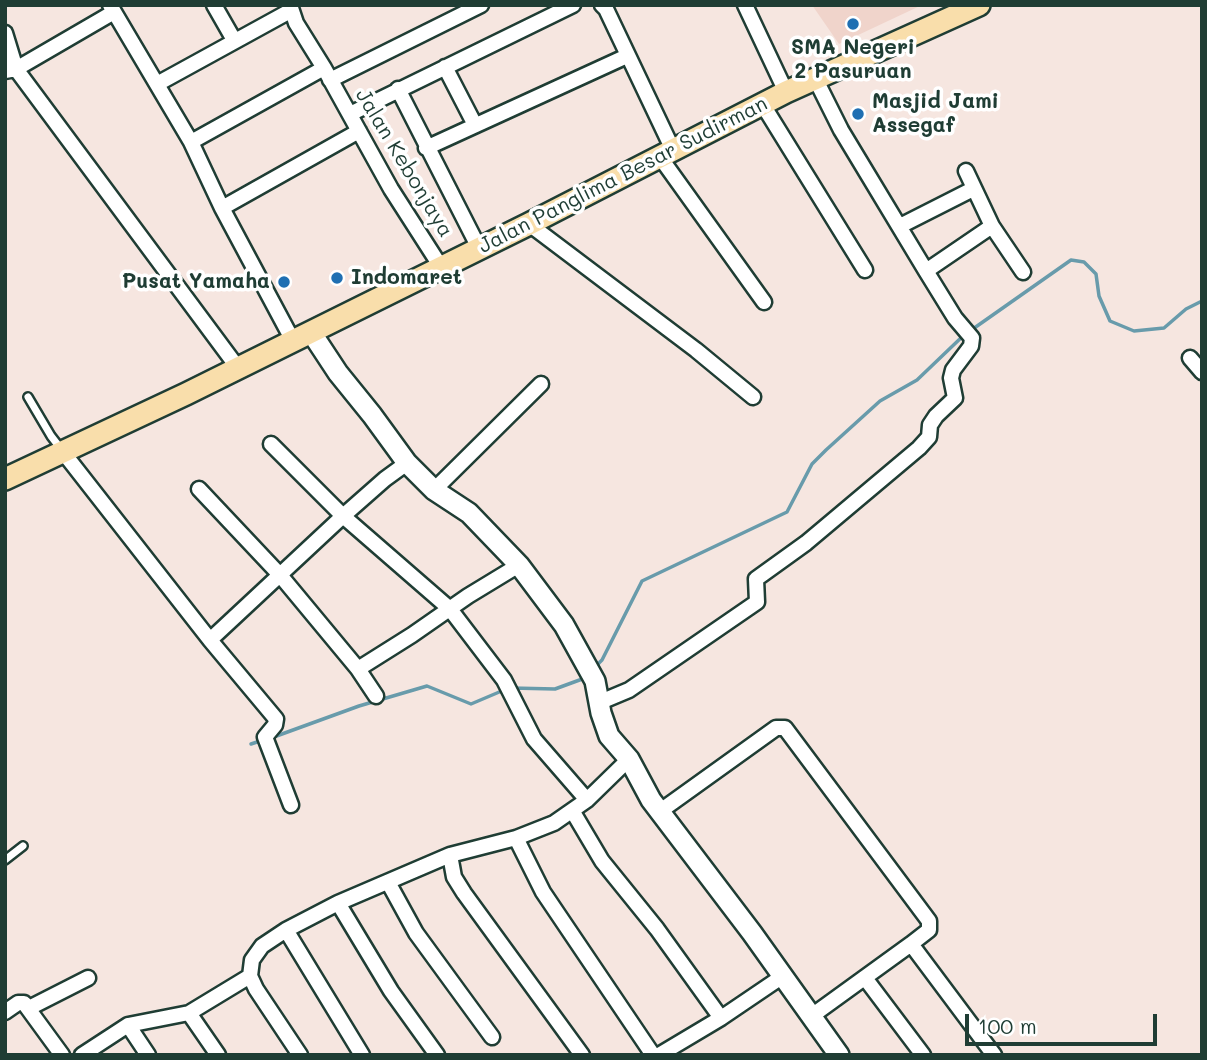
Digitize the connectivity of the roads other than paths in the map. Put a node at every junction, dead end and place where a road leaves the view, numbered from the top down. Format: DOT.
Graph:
graph roads {
  1 [pos="214,5"];
  2 [pos="481,5"];
  3 [pos="573,5"];
  4 [pos="602,5"];
  5 [pos="745,5"];
  6 [pos="979,5"];
  7 [pos="290,8"];
  8 [pos="112,9"];
  9 [pos="5,33"];
  10 [pos="234,40"];
  11 [pos="627,56"];
  12 [pos="445,67"];
  13 [pos="11,70"];
  14 [pos="327,74"];
  15 [pos="816,80"];
  16 [pos="157,83"];
  17 [pos="398,89"];
  18 [pos="786,92"];
  19 [pos="763,105"];
  20 [pos="350,114"];
  21 [pos="475,125"];
  22 [pos="359,131"];
  23 [pos="191,142"];
  24 [pos="426,148"];
  25 [pos="666,153"];
  26 [pos="966,171"];
  27 [pos="973,190"];
  28 [pos="222,208"];
  29 [pos="529,224"];
  30 [pos="900,226"];
  31 [pos="992,226"];
  32 [pos="479,248"];
  33 [pos="441,267"];
  34 [pos="864,270"];
  35 [pos="926,271"];
  36 [pos="1023,272"];
  37 [pos="764,302"];
  38 [pos="301,335"];
  39 [pos="1190,358"];
  40 [pos="238,368"];
  41 [pos="1202,372"];
  42 [pos="541,384"];
  43 [pos="28,397"];
  44 [pos="753,397"];
  45 [pos="271,444"];
  46 [pos="63,452"];
  47 [pos="407,463"];
  48 [pos="5,479"];
  49 [pos="199,489"];
  50 [pos="434,489"];
  51 [pos="342,516"];
  52 [pos="519,565"];
  53 [pos="280,575"];
  54 [pos="450,610"];
  55 [pos="210,640"];
  56 [pos="358,669"];
  57 [pos="376,696"];
  58 [pos="598,703"];
  59 [pos="629,759"];
  60 [pos="587,800"];
  61 [pos="291,805"];
  62 [pos="573,812"];
  63 [pos="659,812"];
  64 [pos="516,838"];
  65 [pos="23,846"];
  66 [pos="450,855"];
  67 [pos="5,860"];
  68 [pos="388,882"];
  69 [pos="338,903"];
  70 [pos="286,930"];
  71 [pos="911,944"];
  72 [pos="250,976"];
  73 [pos="783,976"];
  74 [pos="88,978"];
  75 [pos="865,978"];
  76 [pos="29,1008"];
  77 [pos="5,1012"];
  78 [pos="190,1013"];
  79 [pos="813,1015"];
  80 [pos="720,1018"];
  81 [pos="128,1025"];
  82 [pos="492,1037"];
  83 [pos="62,1055"];
  84 [pos="82,1055"];
  85 [pos="148,1055"];
  86 [pos="218,1055"];
  87 [pos="300,1055"];
  88 [pos="362,1055"];
  89 [pos="437,1055"];
  90 [pos="582,1055"];
  91 [pos="653,1055"];
  92 [pos="659,1055"];
  93 [pos="839,1055"];
  94 [pos="923,1055"];
  95 [pos="994,1055"];
  1 -- 10 [label="street"];
  2 -- 14 [label="street"];
  3 -- 12 [label="street"];
  4 -- 11 [label="street"];
  5 -- 18 [label="street"];
  6 -- 15 [label="main road, Jalan Panglima Besar Sudirman"];
  7 -- 10 [label="street"];
  7 -- 14 [label="street, Jalan Kebonjaya"];
  8 -- 13 [label="street"];
  8 -- 16 [label="street"];
  9 -- 13 [label="street"];
  10 -- 16 [label="street"];
  11 -- 21 [label="street"];
  11 -- 25 [label="street"];
  12 -- 17 [label="street"];
  12 -- 21 [label="street"];
  13 -- 40 [label="street"];
  14 -- 20 [label="street, Jalan Kebonjaya"];
  14 -- 23 [label="street"];
  15 -- 18 [label="main road, Jalan Panglima Besar Sudirman"];
  15 -- 30 [label="street"];
  16 -- 23 [label="street"];
  17 -- 20 [label="street"];
  17 -- 24 [label="street"];
  18 -- 19 [label="main road, Jalan Panglima Besar Sudirman"];
  19 -- 25 [label="main road, Jalan Panglima Besar Sudirman"];
  19 -- 34 [label="street"];
  20 -- 22 [label="street, Jalan Kebonjaya"];
  21 -- 24 [label="street"];
  22 -- 28 [label="street"];
  22 -- 33 [label="street, Jalan Kebonjaya"];
  23 -- 28 [label="street"];
  24 -- 32 [label="street"];
  25 -- 29 [label="main road, Jalan Panglima Besar Sudirman"];
  25 -- 37 [label="street"];
  26 -- 27 [label="street"];
  27 -- 30 [label="street"];
  27 -- 31 [label="street"];
  28 -- 38 [label="street"];
  29 -- 32 [label="main road, Jalan Panglima Besar Sudirman"];
  29 -- 44 [label="street"];
  30 -- 35 [label="street"];
  31 -- 35 [label="street"];
  31 -- 36 [label="street"];
  32 -- 33 [label="main road, Jalan Panglima Besar Sudirman"];
  33 -- 38 [label="main road, Jalan Panglima Besar Sudirman"];
  35 -- 58 [label="street"];
  38 -- 40 [label="main road, Jalan Panglima Besar Sudirman"];
  38 -- 47 [label="main road"];
  39 -- 41 [label="street"];
  40 -- 46 [label="main road, Jalan Panglima Besar Sudirman"];
  42 -- 50 [label="street"];
  43 -- 46 [label="lane"];
  45 -- 51 [label="street"];
  46 -- 48 [label="main road, Jalan Panglima Besar Sudirman"];
  46 -- 55 [label="street"];
  47 -- 50 [label="main road"];
  47 -- 51 [label="street"];
  49 -- 53 [label="street"];
  50 -- 52 [label="main road"];
  51 -- 53 [label="street"];
  51 -- 54 [label="street"];
  52 -- 54 [label="street"];
  52 -- 58 [label="main road"];
  53 -- 55 [label="street"];
  53 -- 56 [label="street"];
  54 -- 56 [label="street"];
  54 -- 60 [label="street"];
  55 -- 61 [label="street"];
  56 -- 57 [label="street"];
  58 -- 59 [label="main road"];
  59 -- 60 [label="street"];
  59 -- 63 [label="main road"];
  60 -- 62 [label="street"];
  62 -- 64 [label="street"];
  62 -- 80 [label="street"];
  63 -- 71 [label="street"];
  63 -- 73 [label="main road"];
  64 -- 66 [label="street"];
  64 -- 91 [label="street"];
  65 -- 67 [label="lane"];
  66 -- 68 [label="street"];
  66 -- 90 [label="street"];
  68 -- 69 [label="street"];
  68 -- 82 [label="street"];
  69 -- 70 [label="street"];
  69 -- 89 [label="street"];
  70 -- 72 [label="street"];
  70 -- 88 [label="street"];
  71 -- 75 [label="street"];
  71 -- 95 [label="street"];
  72 -- 78 [label="street"];
  72 -- 87 [label="street"];
  73 -- 79 [label="main road"];
  73 -- 80 [label="street"];
  74 -- 76 [label="street"];
  75 -- 79 [label="street"];
  75 -- 94 [label="street"];
  76 -- 77 [label="street"];
  76 -- 83 [label="street"];
  78 -- 81 [label="street"];
  78 -- 86 [label="street"];
  79 -- 93 [label="main road"];
  80 -- 92 [label="street"];
  81 -- 84 [label="street"];
  81 -- 85 [label="street"];
}
